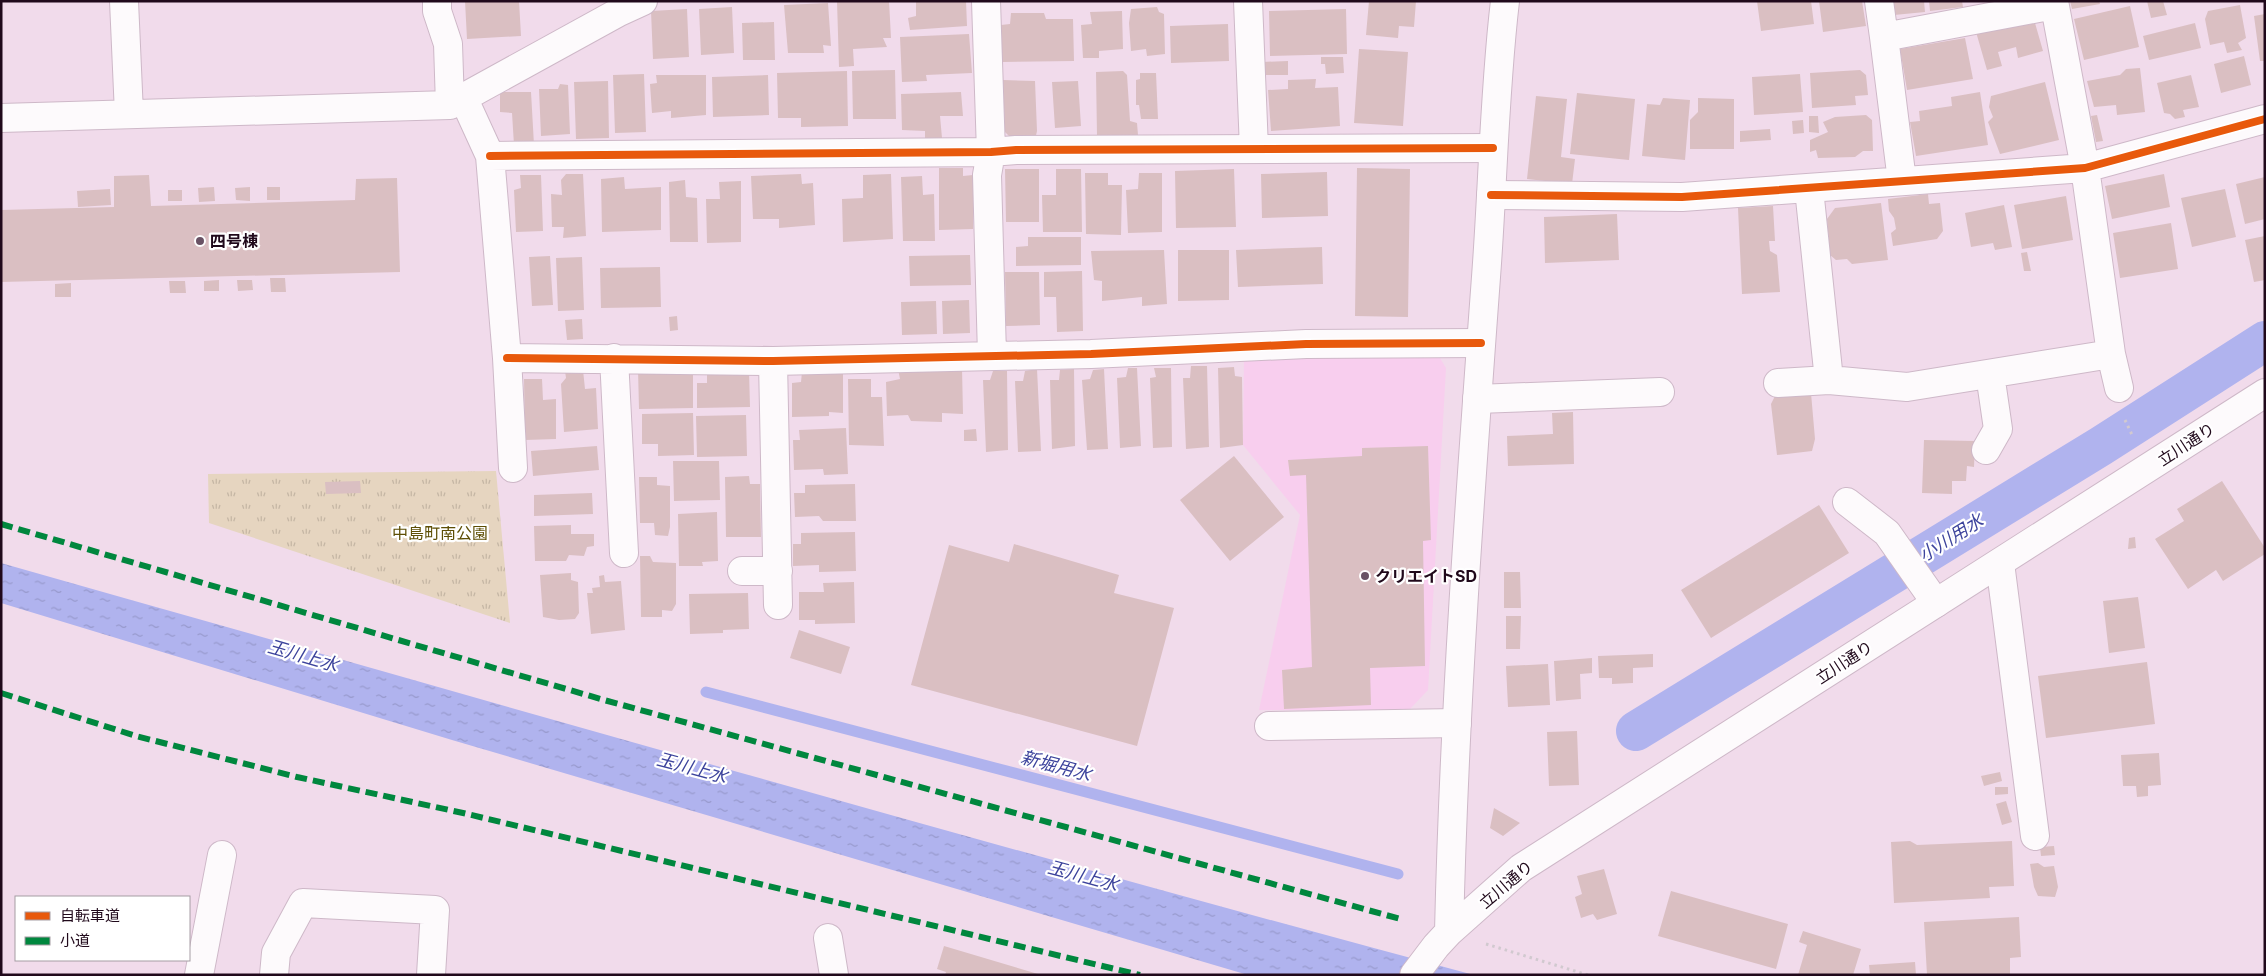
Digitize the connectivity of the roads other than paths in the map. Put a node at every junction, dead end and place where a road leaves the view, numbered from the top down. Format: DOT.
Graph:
graph roads {
  1 [pos="124,1"];
  2 [pos="437,1"];
  3 [pos="643,1"];
  4 [pos="986,1"];
  5 [pos="1248,1"];
  6 [pos="1504,1"];
  7 [pos="1879,1"];
  8 [pos="2054,3"];
  9 [pos="1884,37"];
  10 [pos="457,101"];
  11 [pos="128,114"];
  12 [pos="1,118"];
  13 [pos="2265,119"];
  14 [pos="1493,148"];
  15 [pos="1254,149"];
  16 [pos="991,152"];
  17 [pos="490,156"];
  18 [pos="2085,168"];
  19 [pos="1902,182"];
  20 [pos="1809,189"];
  21 [pos="1491,195"];
  22 [pos="1481,343"];
  23 [pos="2111,354"];
  24 [pos="992,355"];
  25 [pos="507,358"];
  26 [pos="614,358"];
  27 [pos="773,361"];
  28 [pos="1990,374"];
  29 [pos="1829,380"];
  30 [pos="1778,383"];
  31 [pos="2119,388"];
  32 [pos="1660,392"];
  33 [pos="2265,393"];
  34 [pos="1477,399"];
  35 [pos="1986,450"];
  36 [pos="513,468"];
  37 [pos="1847,502"];
  38 [pos="624,553"];
  39 [pos="2000,563"];
  40 [pos="742,571"];
  41 [pos="778,571"];
  42 [pos="1936,603"];
  43 [pos="778,605"];
  44 [pos="1457,723"];
  45 [pos="1268,726"];
  46 [pos="2035,836"];
  47 [pos="222,855"];
  48 [pos="828,938"];
  49 [pos="1442,939"];
  50 [pos="199,975"];
  51 [pos="274,975"];
  52 [pos="431,975"];
  53 [pos="834,975"];
  54 [pos="1414,975"];
  1 -- 11 [label="street"];
  2 -- 10 [label="street"];
  3 -- 10 [label="street"];
  4 -- 16 [label="street"];
  5 -- 15 [label="street"];
  6 -- 14 [label="street"];
  7 -- 9 [label="street"];
  8 -- 9 [label="street"];
  8 -- 18 [label="street"];
  9 -- 19 [label="street"];
  10 -- 11 [label="street"];
  10 -- 17 [label="street"];
  11 -- 12 [label="street"];
  13 -- 18 [label="street"];
  14 -- 15 [label="street"];
  14 -- 21 [label="street"];
  15 -- 16 [label="street"];
  16 -- 17 [label="street"];
  16 -- 24 [label="street"];
  17 -- 25 [label="street"];
  18 -- 19 [label="street"];
  18 -- 23 [label="street"];
  19 -- 20 [label="street"];
  20 -- 21 [label="street"];
  20 -- 29 [label="street"];
  21 -- 22 [label="street"];
  22 -- 24 [label="street"];
  22 -- 34 [label="street"];
  23 -- 28 [label="street"];
  23 -- 31 [label="street"];
  24 -- 27 [label="street"];
  25 -- 26 [label="street"];
  25 -- 36 [label="street"];
  26 -- 27 [label="street"];
  26 -- 38 [label="street"];
  27 -- 41 [label="street"];
  28 -- 29 [label="street"];
  28 -- 35 [label="street"];
  29 -- 30 [label="street"];
  32 -- 34 [label="street"];
  33 -- 39 [label="street, 立川通り"];
  34 -- 44 [label="street"];
  37 -- 42 [label="street"];
  39 -- 42 [label="street, 立川通り"];
  39 -- 46 [label="street"];
  40 -- 41 [label="street"];
  41 -- 43 [label="street"];
  42 -- 49 [label="street, 立川通り"];
  44 -- 45 [label="street"];
  44 -- 49 [label="street"];
  47 -- 50 [label="street"];
  48 -- 53 [label="street"];
  49 -- 54 [label="street, 立川通り"];
  51 -- 52 [label="street"];
}
